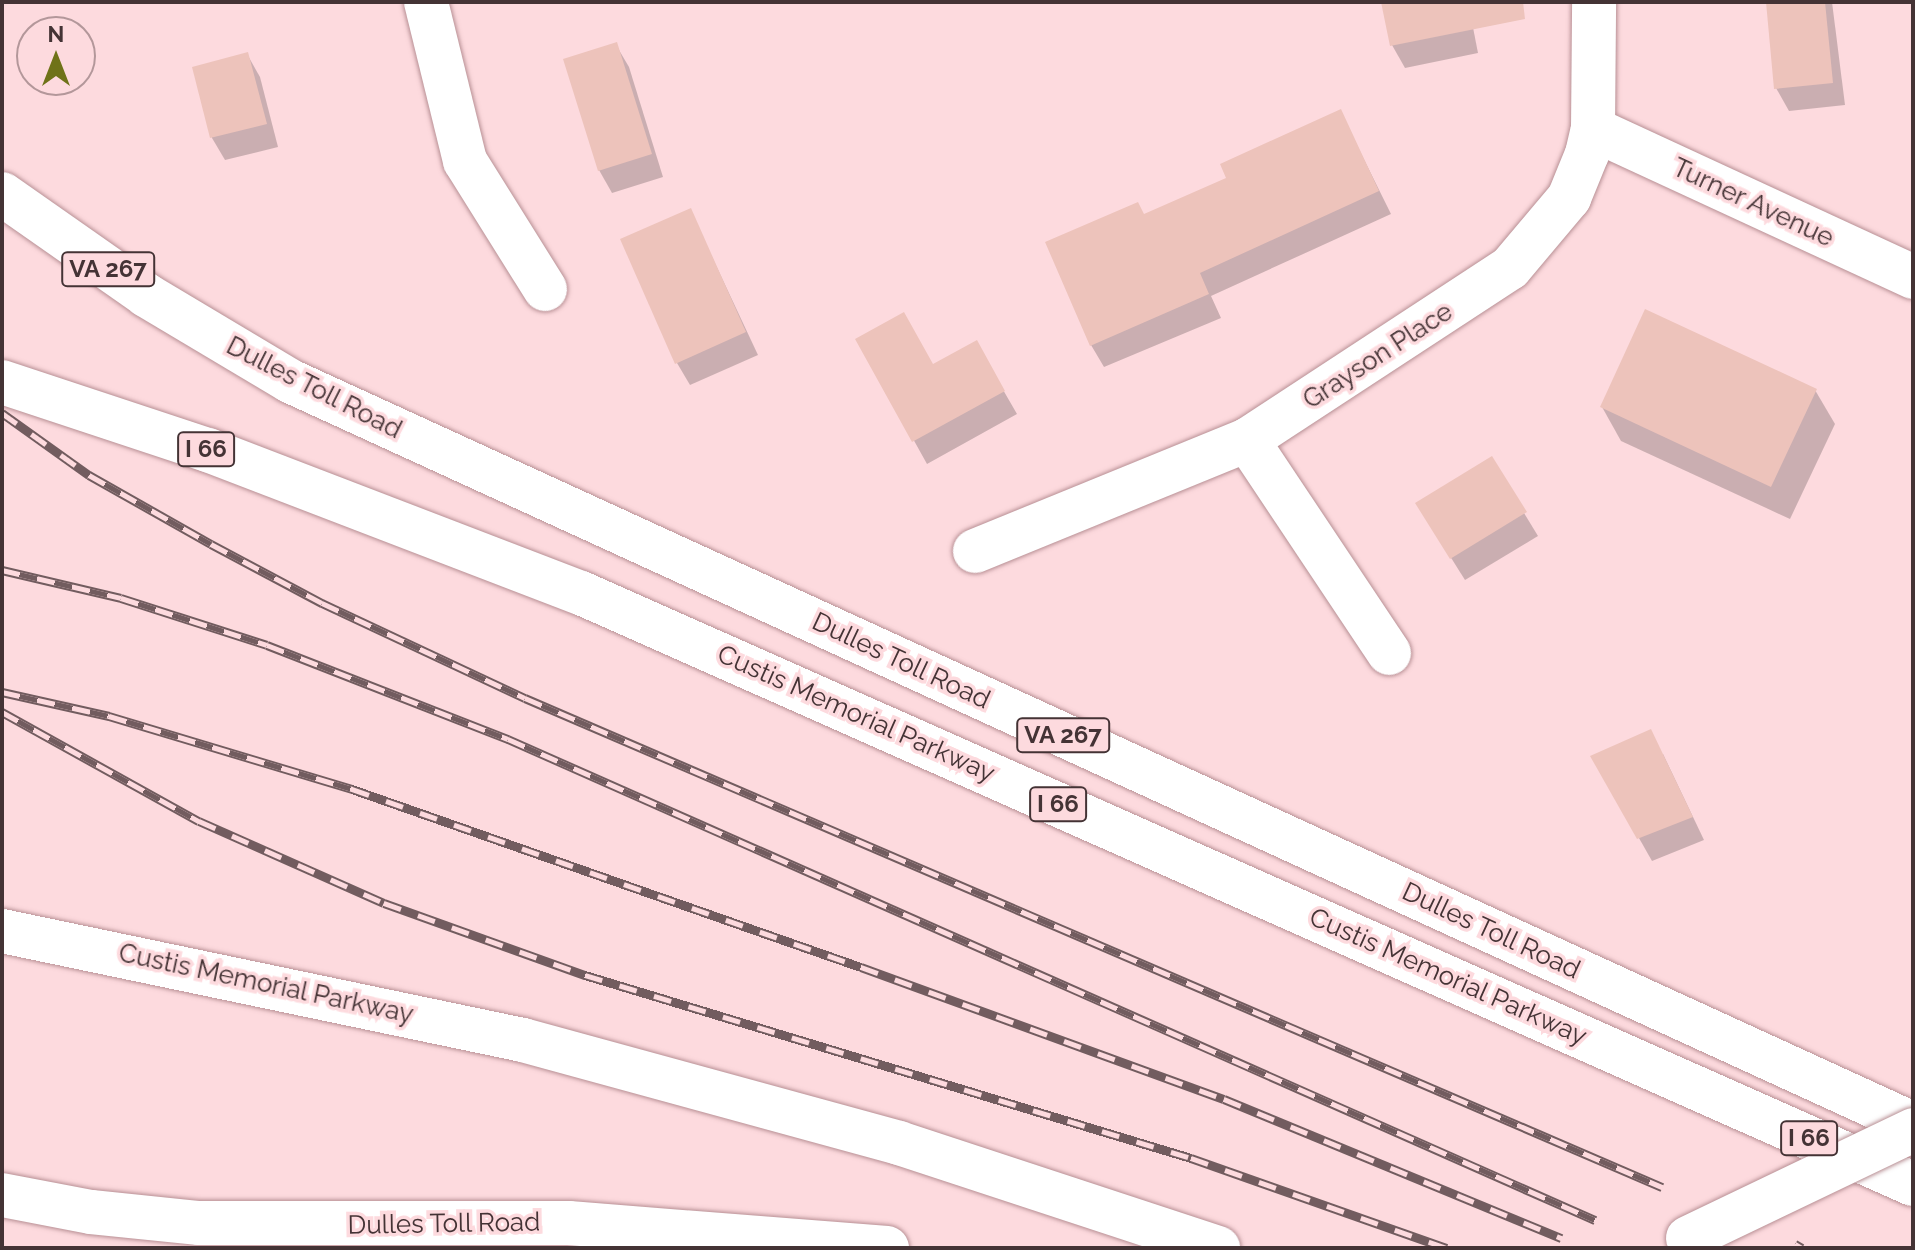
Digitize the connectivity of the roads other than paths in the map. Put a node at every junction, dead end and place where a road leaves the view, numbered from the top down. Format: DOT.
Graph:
graph roads {
  1 [pos="426,2"];
  2 [pos="1594,2"];
  3 [pos="1593,129"];
  4 [pos="2,194"];
  5 [pos="1913,277"];
  6 [pos="545,289"];
  7 [pos="2,382"];
  8 [pos="1247,440"];
  9 [pos="975,551"];
  10 [pos="1389,653"];
  11 [pos="2,931"];
  12 [pos="1913,1127"];
  13 [pos="1913,1184"];
  14 [pos="2,1195"];
  15 [pos="1688,1238"];
  16 [pos="887,1248"];
  17 [pos="1218,1248"];
  1 -- 6 [label="main road"];
  2 -- 3 [label="main road, Grayson Place"];
  3 -- 5 [label="main road, Turner Avenue"];
  3 -- 8 [label="main road, Grayson Place"];
  4 -- 12 [label="main road, Dulles Toll Road / VA 267"];
  7 -- 13 [label="main road, Custis Memorial Parkway / I 66"];
  8 -- 9 [label="main road, Grayson Place"];
  8 -- 10 [label="main road"];
  11 -- 17 [label="main road, Custis Memorial Parkway"];
  12 -- 15 [label="main road, bridge"];
  14 -- 16 [label="main road, Dulles Toll Road"];
}
